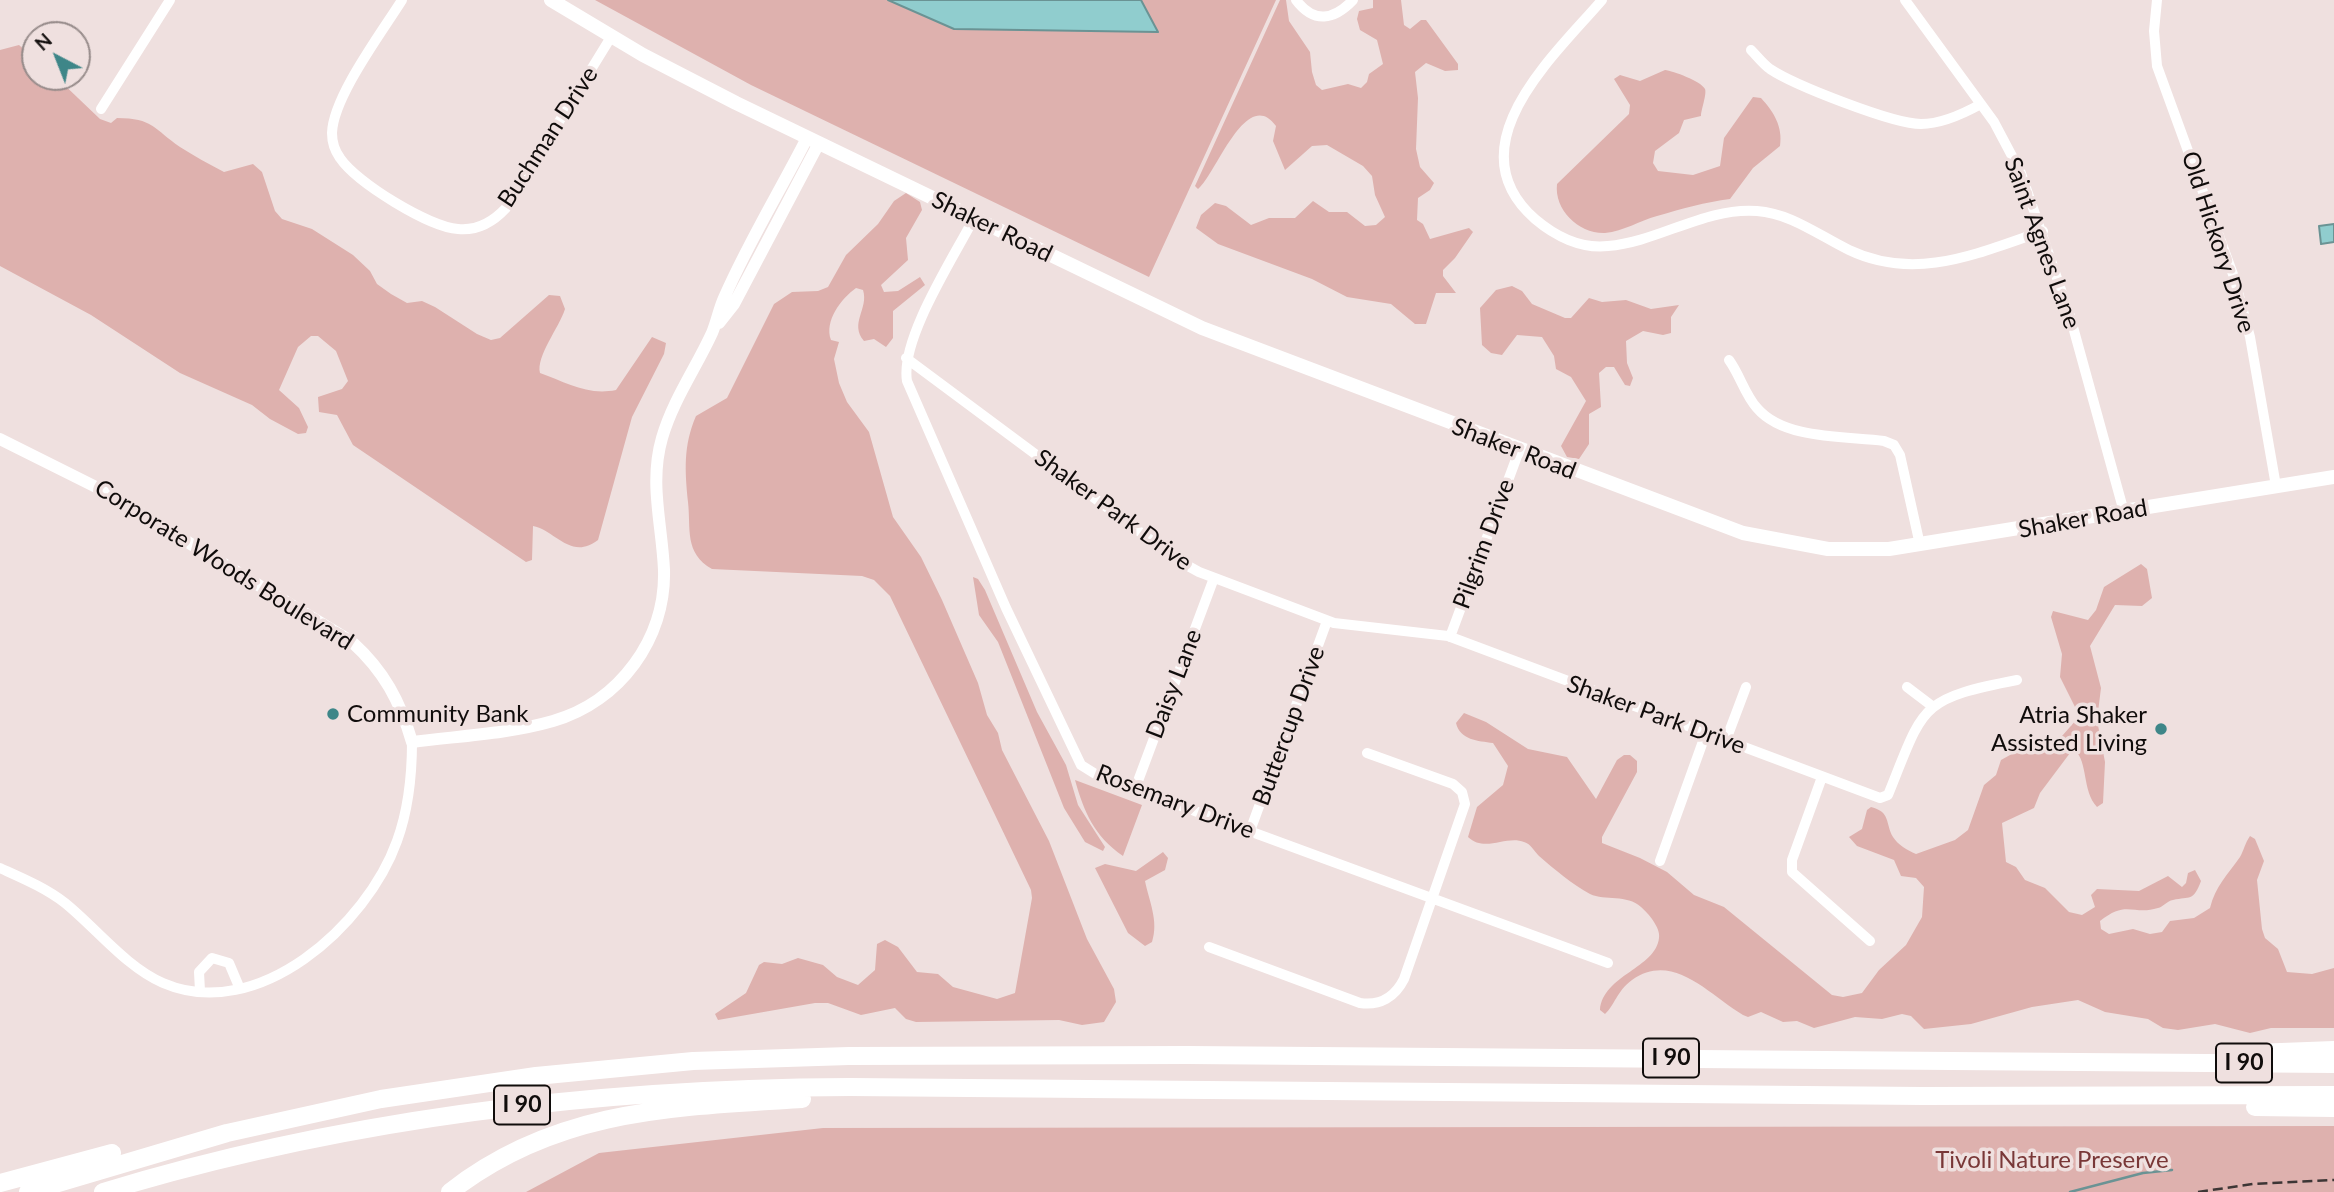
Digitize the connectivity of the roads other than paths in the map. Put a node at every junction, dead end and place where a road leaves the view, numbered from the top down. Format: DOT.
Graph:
graph roads {
  1 [pos="170,0"];
  2 [pos="402,0"];
  3 [pos="551,0"];
  4 [pos="1296,0"];
  5 [pos="1353,0"];
  6 [pos="1602,0"];
  7 [pos="1905,0"];
  8 [pos="2157,0"];
  9 [pos="611,37"];
  10 [pos="1751,50"];
  11 [pos="1981,104"];
  12 [pos="101,109"];
  13 [pos="813,141"];
  14 [pos="974,218"];
  15 [pos="2043,231"];
  16 [pos="906,358"];
  17 [pos="1729,360"];
  18 [pos="0,439"];
  19 [pos="1519,450"];
  20 [pos="2334,477"];
  21 [pos="2276,486"];
  22 [pos="2124,512"];
  23 [pos="1920,545"];
  24 [pos="1213,578"];
  25 [pos="1327,621"];
  26 [pos="1450,637"];
  27 [pos="2017,680"];
  28 [pos="1746,687"];
  29 [pos="1907,687"];
  30 [pos="1932,706"];
  31 [pos="1706,733"];
  32 [pos="1727,740"];
  33 [pos="412,742"];
  34 [pos="1367,753"];
  35 [pos="1822,777"];
  36 [pos="1135,789"];
  37 [pos="1251,831"];
  38 [pos="1660,861"];
  39 [pos="0,867"];
  40 [pos="1431,900"];
  41 [pos="1870,941"];
  42 [pos="1209,947"];
  43 [pos="1608,963"];
  44 [pos="240,989"];
  45 [pos="200,990"];
  46 [pos="2334,1050"];
  47 [pos="2154,1060"];
  48 [pos="2334,1064"];
  49 [pos="950,1090"];
  50 [pos="2334,1095"];
  51 [pos="1923,1096"];
  52 [pos="2334,1108"];
  53 [pos="277,1121"];
  54 [pos="0,1183"];
  55 [pos="28,1192"];
  56 [pos="103,1192"];
  57 [pos="450,1192"];
  1 -- 12 [label="street"];
  2 -- 9 [label="street, Buchman Drive"];
  3 -- 9 [label="main road, Shaker Road"];
  4 -- 5 [label="street"];
  6 -- 15 [label="street"];
  7 -- 11 [label="street, Saint Agnes Lane"];
  8 -- 21 [label="street, Old Hickory Drive"];
  9 -- 13 [label="main road, Shaker Road"];
  10 -- 11 [label="street"];
  11 -- 15 [label="street, Saint Agnes Lane"];
  13 -- 14 [label="main road, Shaker Road"];
  13 -- 33 [label="street"];
  14 -- 16 [label="street"];
  14 -- 19 [label="main road, Shaker Road"];
  15 -- 22 [label="street, Saint Agnes Lane"];
  16 -- 24 [label="street, Shaker Park Drive"];
  16 -- 36 [label="street, Rosemary Drive"];
  17 -- 23 [label="street"];
  18 -- 33 [label="street, Corporate Woods Boulevard"];
  19 -- 23 [label="main road, Shaker Road"];
  19 -- 26 [label="street, Pilgrim Drive"];
  20 -- 21 [label="main road, Shaker Road"];
  21 -- 22 [label="main road, Shaker Road"];
  22 -- 23 [label="main road, Shaker Road"];
  24 -- 25 [label="street, Shaker Park Drive"];
  24 -- 36 [label="street, Daisy Lane"];
  25 -- 26 [label="street, Shaker Park Drive"];
  25 -- 37 [label="street, Buttercup Drive"];
  26 -- 31 [label="street, Shaker Park Drive"];
  27 -- 30 [label="street"];
  28 -- 32 [label="street"];
  29 -- 30 [label="street"];
  30 -- 35 [label="street, Shaker Park Drive"];
  31 -- 32 [label="street, Shaker Park Drive"];
  31 -- 38 [label="street"];
  32 -- 35 [label="street, Shaker Park Drive"];
  33 -- 44 [label="street, Corporate Woods Boulevard"];
  34 -- 40 [label="street"];
  35 -- 41 [label="street"];
  36 -- 37 [label="street, Rosemary Drive"];
  37 -- 40 [label="street, Rosemary Drive"];
  39 -- 45 [label="street, Corporate Woods Boulevard"];
  40 -- 42 [label="street"];
  40 -- 43 [label="street, Rosemary Drive"];
  44 -- 45 [label="street, Corporate Woods Boulevard"];
  44 -- 45 [label="street"];
  46 -- 47 [label="highway"];
  47 -- 48 [label="highway, I 90"];
  47 -- 53 [label="highway, I 90"];
  49 -- 51 [label="highway, I 90"];
  49 -- 56 [label="highway, I 90"];
  49 -- 57 [label="highway"];
  50 -- 51 [label="highway, I 90"];
  51 -- 52 [label="highway"];
  53 -- 54 [label="highway"];
  53 -- 55 [label="highway, I 90"];
}
